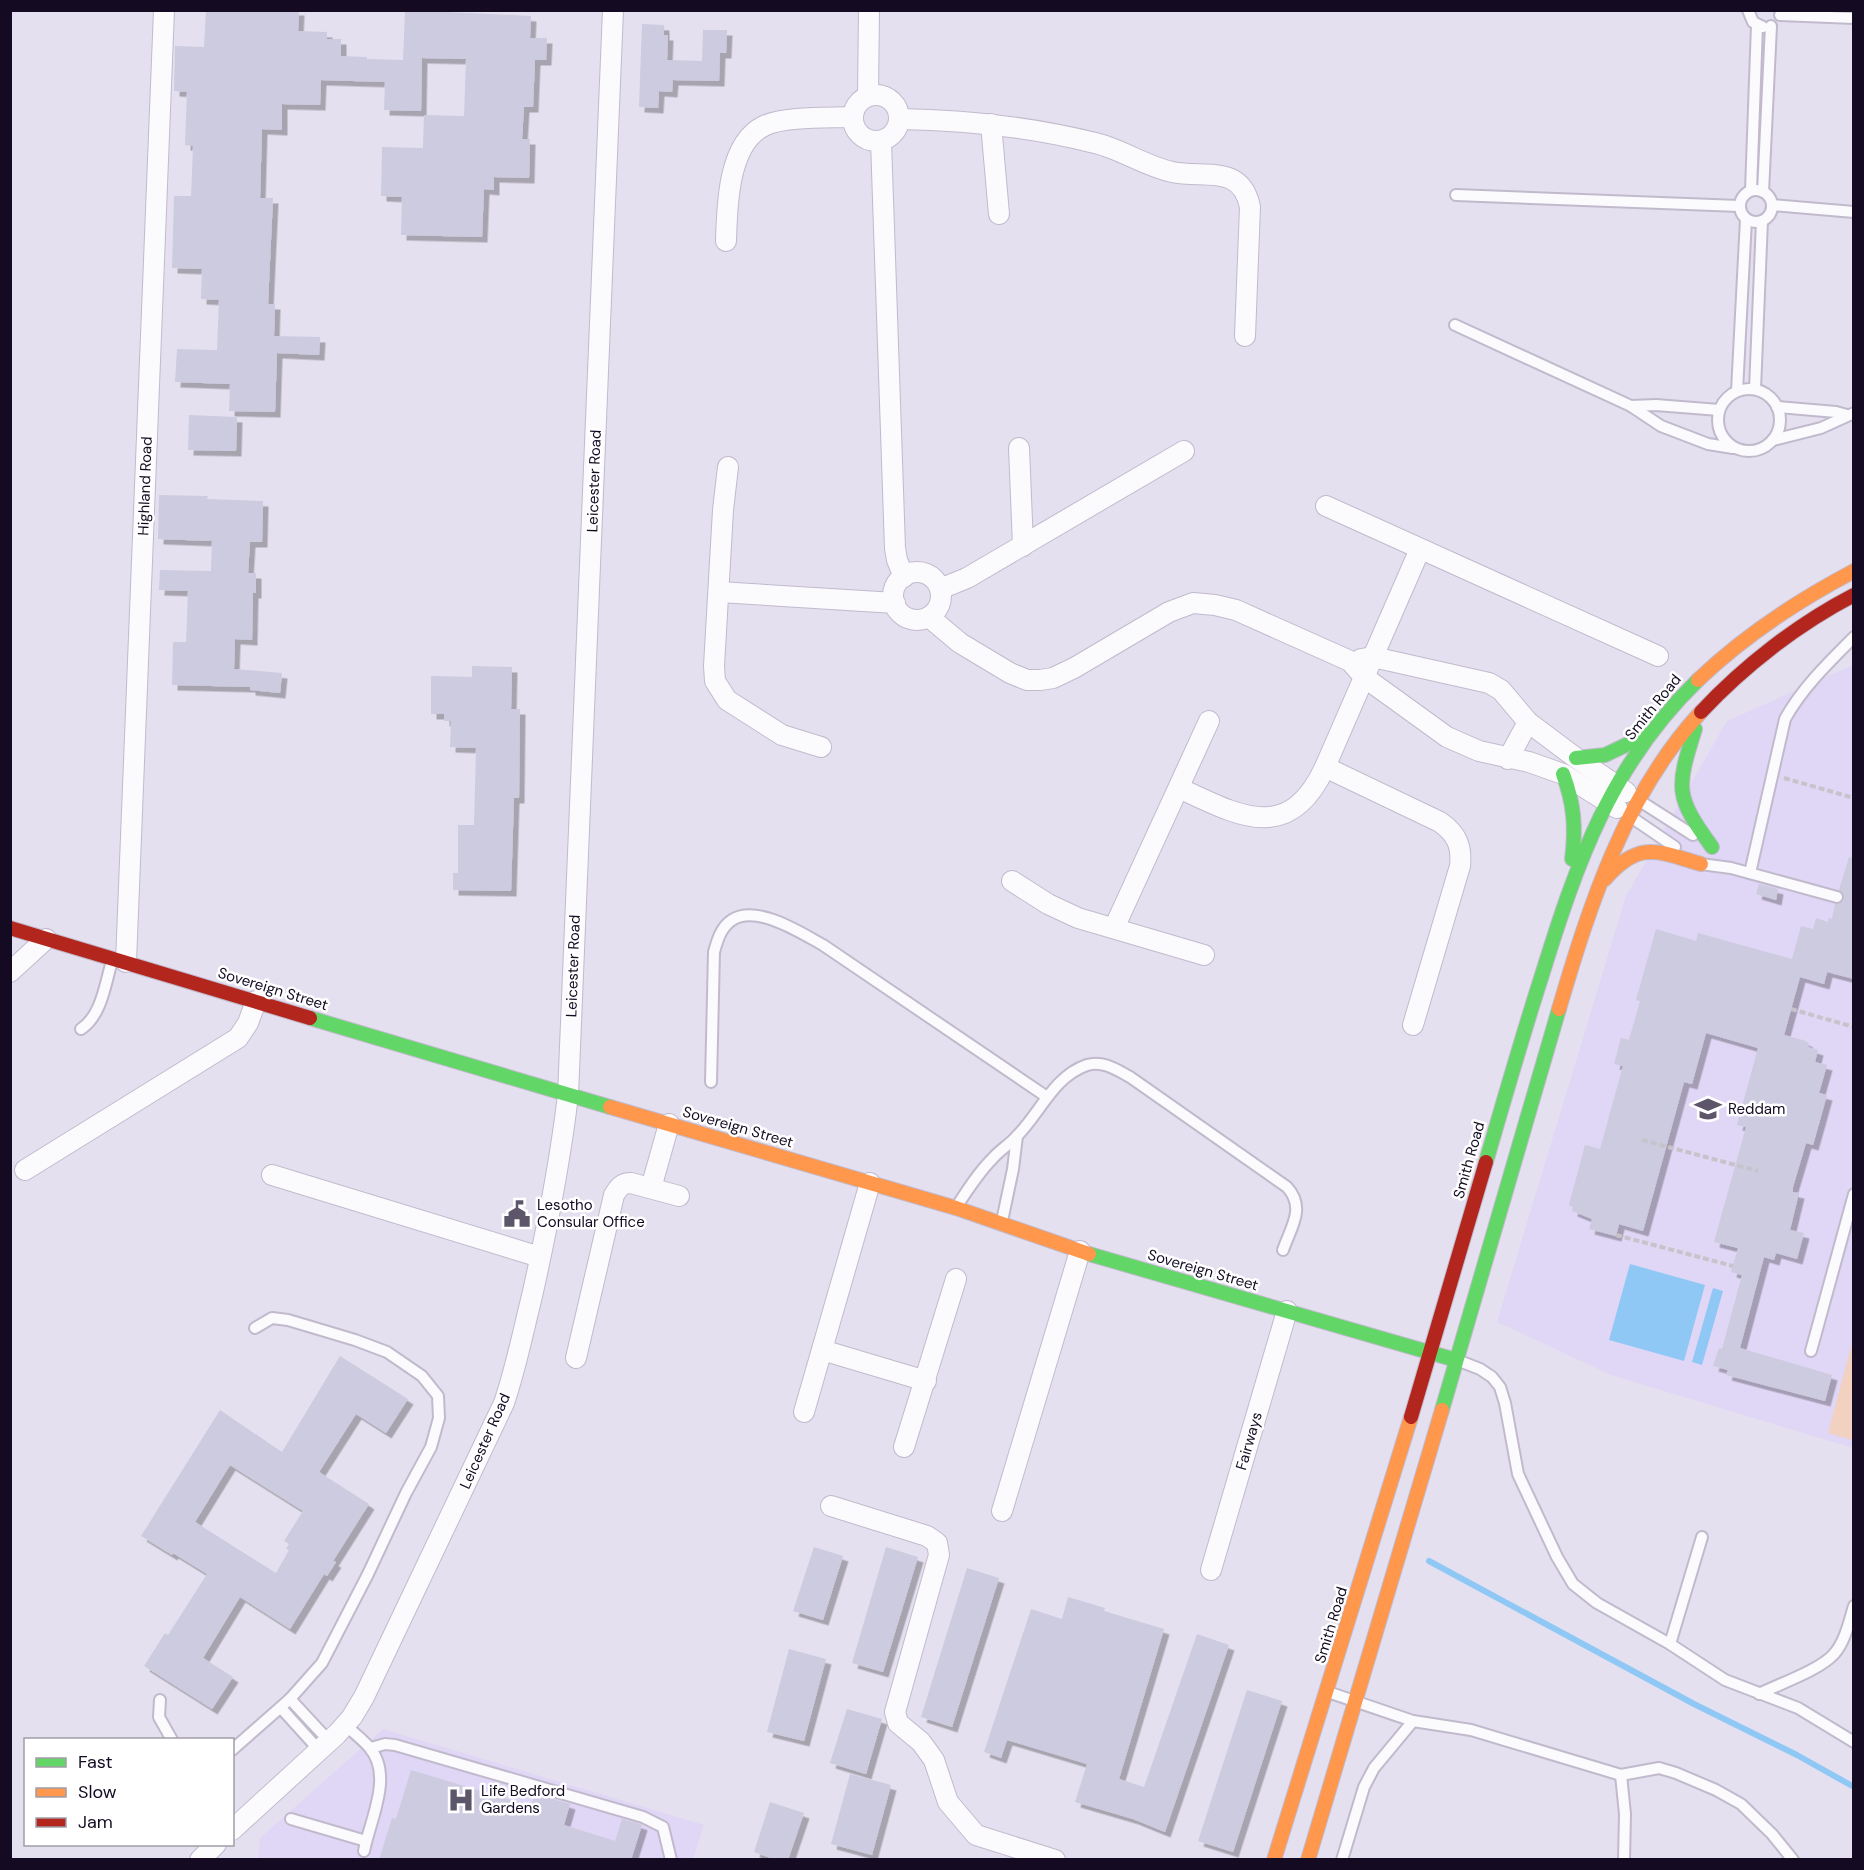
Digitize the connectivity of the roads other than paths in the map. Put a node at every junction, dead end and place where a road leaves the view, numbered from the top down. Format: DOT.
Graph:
graph roads {
  1 [pos="164,10"];
  2 [pos="613,10"];
  3 [pos="869,10"];
  4 [pos="1748,10"];
  5 [pos="1780,13"];
  6 [pos="1854,18"];
  7 [pos="1757,25"];
  8 [pos="1771,26"];
  9 [pos="868,95"];
  10 [pos="852,117"];
  11 [pos="900,119"];
  12 [pos="1753,120"];
  13 [pos="1767,122"];
  14 [pos="991,124"];
  15 [pos="881,141"];
  16 [pos="1751,190"];
  17 [pos="1763,192"];
  18 [pos="1456,195"];
  19 [pos="1772,205"];
  20 [pos="1740,206"];
  21 [pos="1854,212"];
  22 [pos="999,214"];
  23 [pos="1746,219"];
  24 [pos="1762,221"];
  25 [pos="726,241"];
  26 [pos="1741,319"];
  27 [pos="1758,319"];
  28 [pos="1455,325"];
  29 [pos="1245,336"];
  30 [pos="1755,389"];
  31 [pos="1737,391"];
  32 [pos="1631,406"];
  33 [pos="1777,407"];
  34 [pos="1719,410"];
  35 [pos="1850,414"];
  36 [pos="1773,440"];
  37 [pos="1019,448"];
  38 [pos="1733,448"];
  39 [pos="1184,452"];
  40 [pos="728,467"];
  41 [pos="1326,506"];
  42 [pos="1023,546"];
  43 [pos="1420,549"];
  44 [pos="1854,570"];
  45 [pos="904,577"];
  46 [pos="940,589"];
  47 [pos="1815,591"];
  48 [pos="719,592"];
  49 [pos="1854,595"];
  50 [pos="895,603"];
  51 [pos="1825,609"];
  52 [pos="930,617"];
  53 [pos="1854,637"];
  54 [pos="1658,656"];
  55 [pos="1373,657"];
  56 [pos="1350,661"];
  57 [pos="1364,677"];
  58 [pos="1700,713"];
  59 [pos="1209,721"];
  60 [pos="1528,722"];
  61 [pos="1651,733"];
  62 [pos="821,747"];
  63 [pos="1576,758"];
  64 [pos="1508,759"];
  65 [pos="1324,767"];
  66 [pos="1563,774"];
  67 [pos="1179,788"];
  68 [pos="1612,793"];
  69 [pos="1634,808"];
  70 [pos="1712,847"];
  71 [pos="1701,864"];
  72 [pos="1731,868"];
  73 [pos="1750,873"];
  74 [pos="1012,881"];
  75 [pos="1598,889"];
  76 [pos="1568,894"];
  77 [pos="1837,897"];
  78 [pos="10,928"];
  79 [pos="1114,928"];
  80 [pos="46,939"];
  81 [pos="1204,956"];
  82 [pos="119,960"];
  83 [pos="10,972"];
  84 [pos="256,1001"];
  85 [pos="1413,1025"];
  86 [pos="81,1029"];
  87 [pos="711,1082"];
  88 [pos="568,1095"];
  89 [pos="1047,1097"];
  90 [pos="669,1124"];
  91 [pos="1017,1136"];
  92 [pos="25,1170"];
  93 [pos="272,1175"];
  94 [pos="870,1183"];
  95 [pos="651,1188"];
  96 [pos="1854,1194"];
  97 [pos="680,1196"];
  98 [pos="956,1208"];
  99 [pos="1851,1215"];
  100 [pos="1002,1224"];
  101 [pos="1283,1250"];
  102 [pos="1080,1251"];
  103 [pos="540,1257"];
  104 [pos="956,1279"];
  105 [pos="1287,1311"];
  106 [pos="255,1328"];
  107 [pos="822,1350"];
  108 [pos="1810,1351"];
  109 [pos="1430,1353"];
  110 [pos="576,1358"];
  111 [pos="1456,1360"];
  112 [pos="926,1381"];
  113 [pos="804,1412"];
  114 [pos="904,1447"];
  115 [pos="831,1506"];
  116 [pos="1002,1511"];
  117 [pos="1702,1537"];
  118 [pos="1211,1570"];
  119 [pos="1854,1606"];
  120 [pos="1670,1644"];
  121 [pos="1328,1692"];
  122 [pos="1759,1694"];
  123 [pos="290,1699"];
  124 [pos="160,1700"];
  125 [pos="1358,1701"];
  126 [pos="281,1708"];
  127 [pos="1413,1721"];
  128 [pos="345,1725"];
  129 [pos="171,1738"];
  130 [pos="1854,1742"];
  131 [pos="324,1745"];
  132 [pos="234,1748"];
  133 [pos="371,1749"];
  134 [pos="1621,1774"];
  135 [pos="291,1819"];
  136 [pos="234,1828"];
  137 [pos="215,1846"];
  138 [pos="200,1860"];
  139 [pos="671,1860"];
  140 [pos="1055,1860"];
  141 [pos="1274,1860"];
  142 [pos="1308,1860"];
  143 [pos="1342,1860"];
  144 [pos="1624,1860"];
  145 [pos="1793,1860"];
  1 -- 82 [label="street, Highland Road"];
  2 -- 88 [label="street, Leicester Road"];
  3 -- 9 [label="street"];
  4 -- 7 [label="lane"];
  5 -- 6 [label="lane"];
  5 -- 8 [label="lane"];
  7 -- 8 [label="lane"];
  7 -- 12 [label="lane"];
  8 -- 13 [label="lane"];
  9 -- 10 [label="street"];
  9 -- 11 [label="street"];
  10 -- 15 [label="street"];
  10 -- 25 [label="street"];
  11 -- 14 [label="street"];
  11 -- 15 [label="street"];
  12 -- 13 [label="lane"];
  12 -- 16 [label="lane"];
  13 -- 17 [label="lane"];
  14 -- 22 [label="street"];
  14 -- 29 [label="street"];
  15 -- 45 [label="street"];
  16 -- 17 [label="lane"];
  16 -- 20 [label="lane"];
  17 -- 19 [label="lane"];
  18 -- 20 [label="lane"];
  19 -- 21 [label="lane"];
  19 -- 24 [label="lane"];
  20 -- 23 [label="lane"];
  23 -- 24 [label="lane"];
  23 -- 26 [label="lane"];
  24 -- 27 [label="lane"];
  26 -- 27 [label="lane"];
  26 -- 31 [label="lane"];
  27 -- 30 [label="lane"];
  28 -- 32 [label="lane"];
  30 -- 31 [label="lane"];
  30 -- 33 [label="lane"];
  31 -- 34 [label="lane"];
  32 -- 34 [label="lane"];
  32 -- 38 [label="lane"];
  33 -- 35 [label="lane"];
  33 -- 36 [label="lane"];
  34 -- 38 [label="lane"];
  35 -- 36 [label="lane"];
  36 -- 38 [label="lane"];
  37 -- 42 [label="street"];
  39 -- 42 [label="street"];
  40 -- 48 [label="street"];
  41 -- 43 [label="street"];
  42 -- 46 [label="street"];
  43 -- 54 [label="street"];
  43 -- 55 [label="street"];
  44 -- 47 [label="main road, Smith Road"];
  45 -- 46 [label="street"];
  45 -- 50 [label="street"];
  46 -- 52 [label="street"];
  47 -- 51 [label="main road"];
  47 -- 61 [label="main road, Smith Road"];
  48 -- 50 [label="street"];
  48 -- 62 [label="street"];
  49 -- 51 [label="main road"];
  50 -- 52 [label="street"];
  51 -- 58 [label="main road"];
  52 -- 56 [label="street"];
  53 -- 73 [label="lane"];
  55 -- 56 [label="street"];
  55 -- 57 [label="street"];
  55 -- 60 [label="street"];
  56 -- 57 [label="street"];
  57 -- 64 [label="street"];
  57 -- 65 [label="street"];
  58 -- 69 [label="main road"];
  58 -- 70 [label="main road"];
  59 -- 67 [label="street"];
  60 -- 63 [label="street"];
  60 -- 64 [label="street"];
  61 -- 63 [label="main road"];
  61 -- 68 [label="main road, Smith Road"];
  63 -- 68 [label="street"];
  64 -- 66 [label="street"];
  65 -- 67 [label="street"];
  65 -- 85 [label="street"];
  66 -- 68 [label="street"];
  66 -- 76 [label="main road"];
  67 -- 79 [label="street"];
  68 -- 69 [label="street"];
  68 -- 76 [label="main road, Smith Road"];
  69 -- 70 [label="lane"];
  69 -- 71 [label="lane"];
  69 -- 75 [label="main road"];
  70 -- 72 [label="lane"];
  71 -- 72 [label="lane"];
  71 -- 75 [label="main road"];
  72 -- 73 [label="lane"];
  73 -- 77 [label="lane"];
  74 -- 79 [label="street"];
  75 -- 111 [label="main road"];
  76 -- 109 [label="main road, Smith Road"];
  78 -- 80 [label="main road, Sovereign Street"];
  79 -- 81 [label="street"];
  80 -- 82 [label="main road, Sovereign Street"];
  80 -- 83 [label="street"];
  82 -- 84 [label="main road, Sovereign Street"];
  82 -- 86 [label="lane"];
  84 -- 88 [label="main road, Sovereign Street"];
  84 -- 92 [label="street"];
  87 -- 89 [label="lane"];
  88 -- 90 [label="main road, Sovereign Street"];
  88 -- 103 [label="street, Leicester Road"];
  89 -- 91 [label="lane"];
  89 -- 101 [label="lane"];
  90 -- 94 [label="main road, Sovereign Street"];
  90 -- 95 [label="street"];
  91 -- 98 [label="lane"];
  91 -- 100 [label="lane"];
  93 -- 103 [label="street"];
  94 -- 98 [label="main road, Sovereign Street"];
  94 -- 107 [label="street"];
  95 -- 97 [label="street"];
  95 -- 110 [label="street"];
  96 -- 99 [label="lane"];
  98 -- 100 [label="main road, Sovereign Street"];
  99 -- 108 [label="lane"];
  100 -- 102 [label="main road, Sovereign Street"];
  102 -- 105 [label="main road, Sovereign Street"];
  102 -- 116 [label="street"];
  103 -- 128 [label="street, Leicester Road"];
  104 -- 112 [label="street"];
  105 -- 109 [label="main road, Sovereign Street"];
  105 -- 118 [label="street, Fairways"];
  106 -- 123 [label="lane"];
  107 -- 112 [label="street"];
  107 -- 113 [label="street"];
  109 -- 111 [label="main road, Sovereign Street"];
  109 -- 121 [label="main road, Smith Road"];
  111 -- 120 [label="lane"];
  111 -- 125 [label="main road"];
  112 -- 114 [label="street"];
  115 -- 140 [label="street"];
  117 -- 120 [label="lane"];
  119 -- 122 [label="lane"];
  120 -- 122 [label="lane"];
  121 -- 125 [label="lane"];
  121 -- 141 [label="main road, Smith Road"];
  122 -- 130 [label="lane"];
  123 -- 126 [label="lane"];
  123 -- 131 [label="lane"];
  124 -- 129 [label="lane"];
  125 -- 127 [label="lane"];
  125 -- 142 [label="main road"];
  126 -- 131 [label="lane"];
  126 -- 132 [label="lane"];
  127 -- 134 [label="lane"];
  127 -- 143 [label="lane"];
  128 -- 131 [label="street, Leicester Road"];
  128 -- 133 [label="lane"];
  131 -- 136 [label="street, Leicester Road"];
  133 -- 135 [label="lane"];
  133 -- 139 [label="lane"];
  134 -- 144 [label="lane"];
  134 -- 145 [label="lane"];
  137 -- 138 [label="street"];
}
